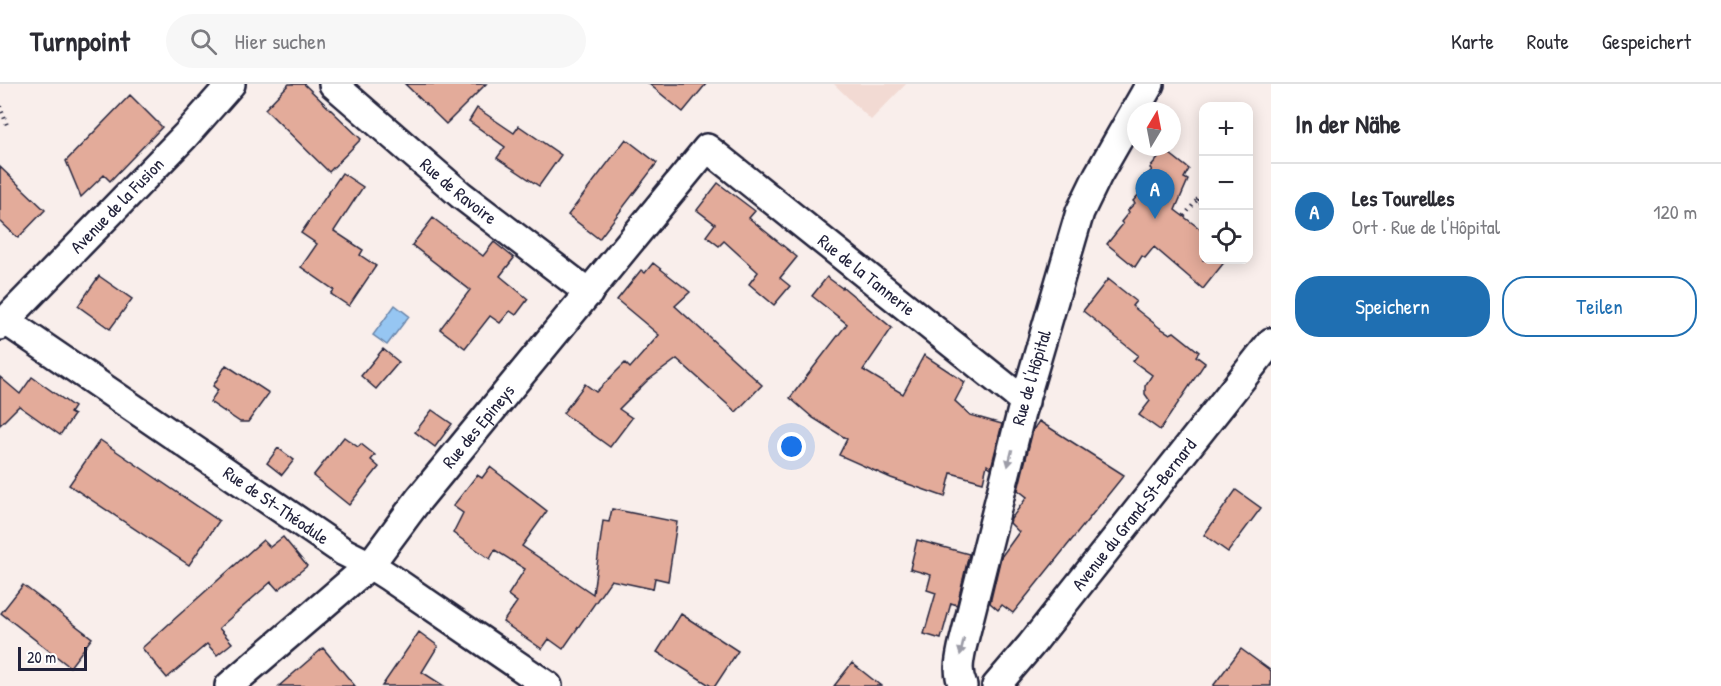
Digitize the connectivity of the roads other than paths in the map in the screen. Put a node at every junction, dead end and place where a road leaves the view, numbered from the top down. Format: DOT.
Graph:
graph roads {
  1 [pos="231,84"];
  2 [pos="333,84"];
  3 [pos="1150,84"];
  4 [pos="707,148"];
  5 [pos="589,292"];
  6 [pos="3,323"];
  7 [pos="1271,342"];
  8 [pos="1025,402"];
  9 [pos="370,565"];
  10 [pos="229,686"];
  11 [pos="548,686"];
  12 [pos="963,686"];
  13 [pos="996,686"];
  1 -- 6 [label="street, Avenue de la Fusion"];
  2 -- 5 [label="street, Rue de Ravoire"];
  3 -- 8 [label="street, Rue de l'Hôpital"];
  4 -- 5 [label="street, Rue des Epineys"];
  4 -- 8 [label="street, Rue de la Tannerie"];
  5 -- 9 [label="street, Rue des Epineys"];
  6 -- 9 [label="street, Rue de St-Théodule"];
  7 -- 13 [label="street, Avenue du Grand-St-Bernard"];
  8 -- 12 [label="street, Rue de l'Hôpital, one-way"];
  9 -- 10 [label="street, Rue des Epineys"];
  9 -- 11 [label="street, Rue de St-Théodule"];
}
